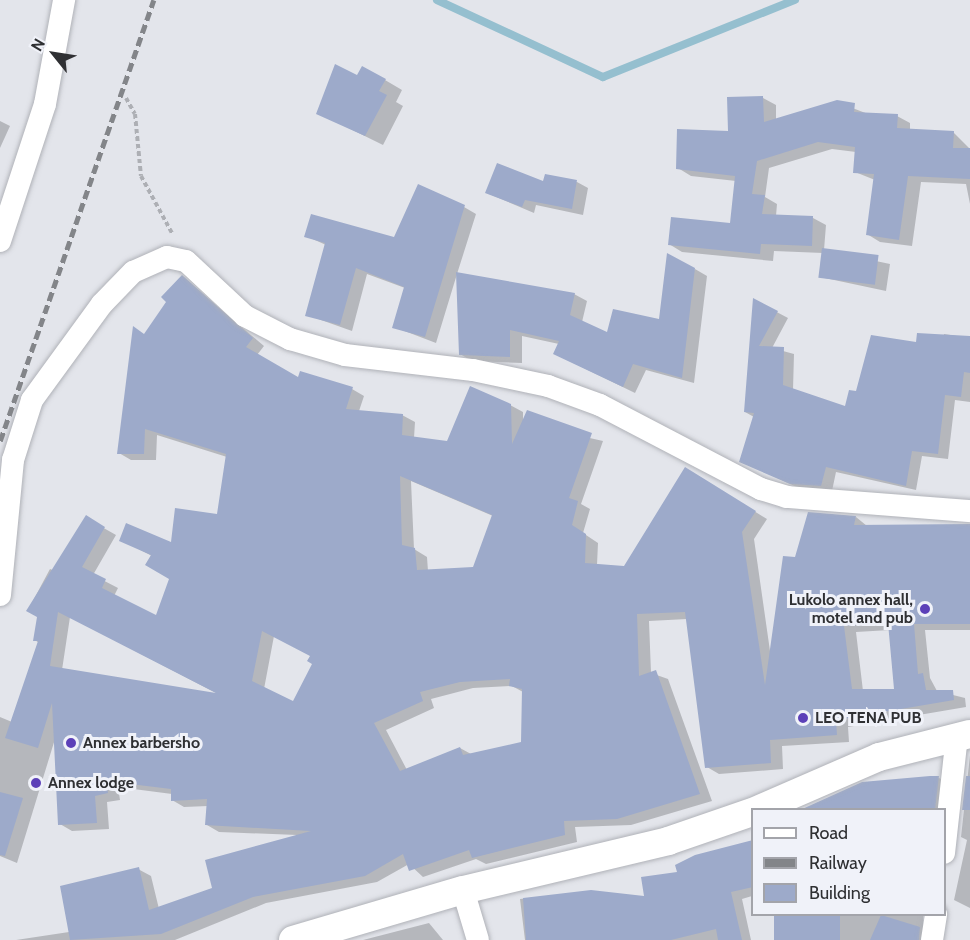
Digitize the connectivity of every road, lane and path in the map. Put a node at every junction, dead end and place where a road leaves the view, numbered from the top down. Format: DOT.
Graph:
graph roads {
  1 [pos="64,0"];
  2 [pos="126,98"];
  3 [pos="0,241"];
  4 [pos="186,261"];
  5 [pos="970,511"];
  6 [pos="0,595"];
  7 [pos="964,735"];
  8 [pos="762,808"];
  9 [pos="751,813"];
  10 [pos="946,847"];
  11 [pos="463,890"];
  12 [pos="936,916"];
  13 [pos="293,940"];
  14 [pos="478,940"];
  15 [pos="932,940"];
  1 -- 3 [label="street"];
  2 -- 4 [label="path"];
  4 -- 5 [label="street"];
  4 -- 6 [label="street"];
  7 -- 8 [label="street"];
  7 -- 10 [label="street"];
  9 -- 11 [label="street"];
  11 -- 13 [label="street"];
  11 -- 14 [label="street"];
  12 -- 15 [label="street"];
}
